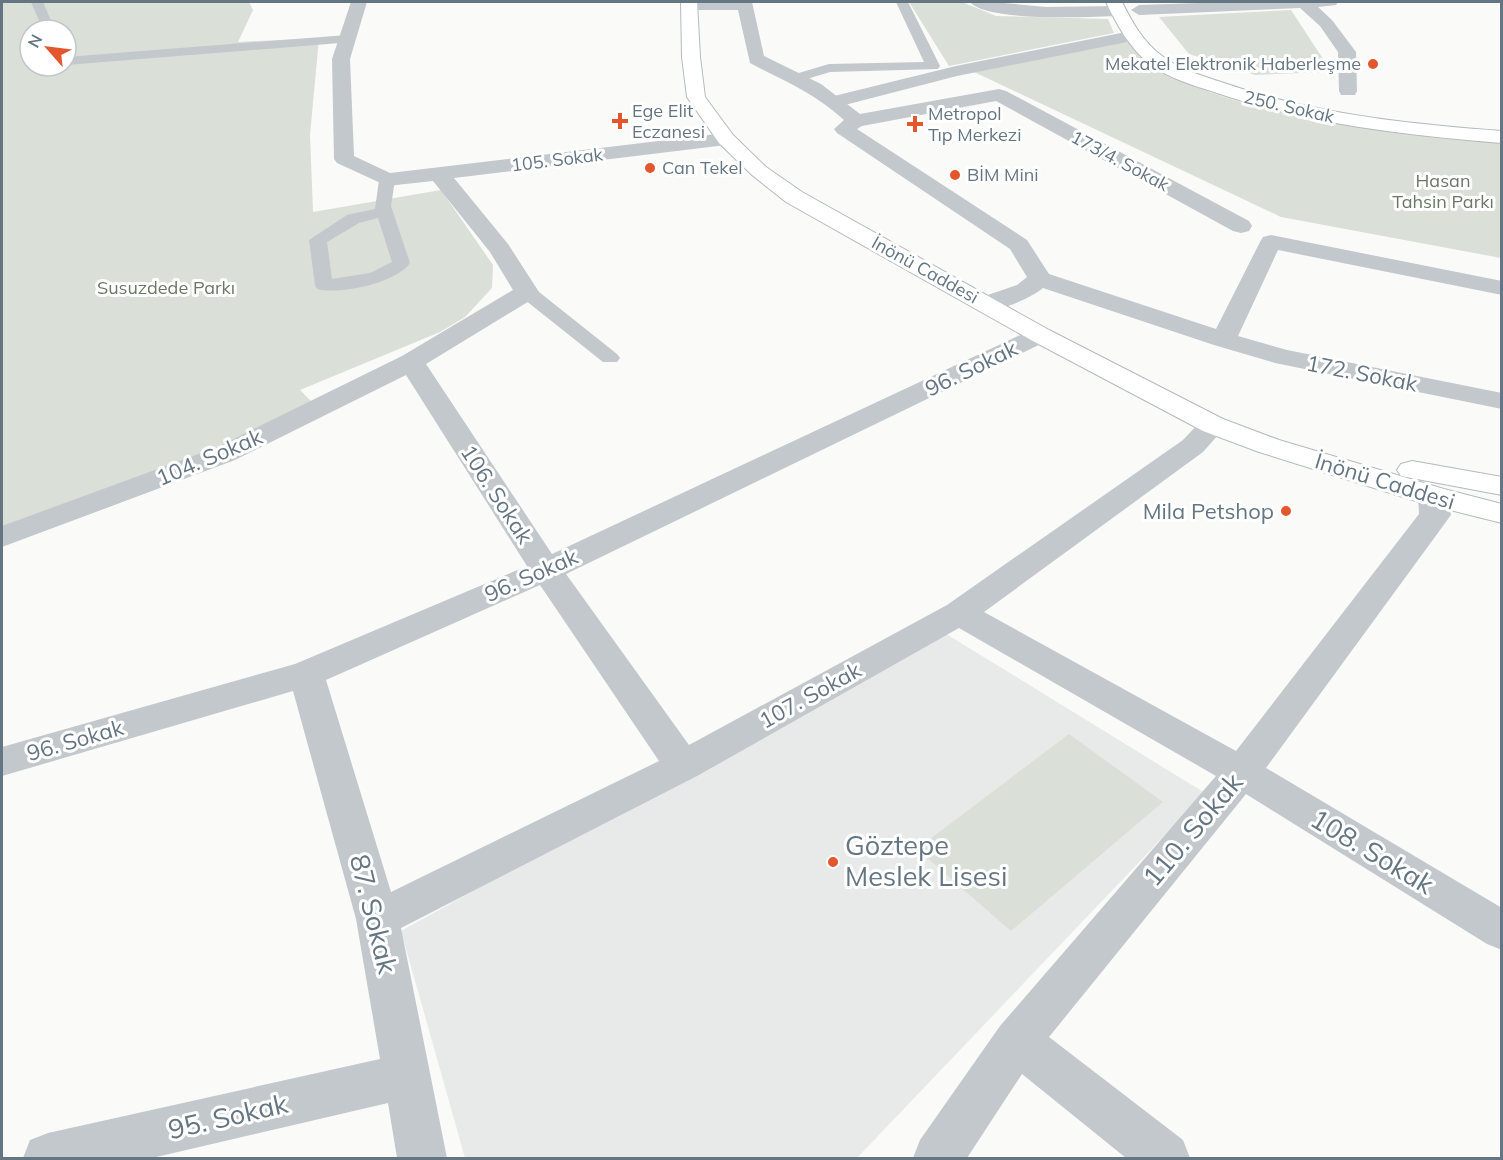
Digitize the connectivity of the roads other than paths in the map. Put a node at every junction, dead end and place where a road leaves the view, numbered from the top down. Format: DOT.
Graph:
graph roads {
  1 [pos="37,2"];
  2 [pos="359,2"];
  3 [pos="902,2"];
  4 [pos="978,2"];
  5 [pos="1330,2"];
  6 [pos="1304,3"];
  7 [pos="689,4"];
  8 [pos="744,4"];
  9 [pos="1116,6"];
  10 [pos="1138,6"];
  11 [pos="44,18"];
  12 [pos="1131,36"];
  13 [pos="347,39"];
  14 [pos="78,60"];
  15 [pos="797,78"];
  16 [pos="1348,91"];
  17 [pos="837,101"];
  18 [pos="856,121"];
  19 [pos="1502,128"];
  20 [pos="1502,137"];
  21 [pos="726,139"];
  22 [pos="439,174"];
  23 [pos="387,180"];
  24 [pos="384,212"];
  25 [pos="1241,226"];
  26 [pos="1040,279"];
  27 [pos="1502,288"];
  28 [pos="526,292"];
  29 [pos="985,304"];
  30 [pos="1040,335"];
  31 [pos="1223,340"];
  32 [pos="610,358"];
  33 [pos="411,362"];
  34 [pos="1502,401"];
  35 [pos="1212,425"];
  36 [pos="1269,446"];
  37 [pos="1502,486"];
  38 [pos="1433,496"];
  39 [pos="1502,514"];
  40 [pos="2,537"];
  41 [pos="546,570"];
  42 [pos="959,613"];
  43 [pos="306,674"];
  44 [pos="2,761"];
  45 [pos="683,766"];
  46 [pos="1242,772"];
  47 [pos="378,919"];
  48 [pos="1502,931"];
  49 [pos="1017,1041"];
  50 [pos="407,1076"];
  51 [pos="48,1158"];
  52 [pos="422,1158"];
  53 [pos="938,1158"];
  54 [pos="1166,1158"];
  1 -- 11 [label="lane"];
  2 -- 13 [label="street"];
  3 -- 15 [label="lane"];
  4 -- 9 [label="street"];
  5 -- 6 [label="street"];
  6 -- 10 [label="street"];
  6 -- 16 [label="street"];
  7 -- 8 [label="street"];
  7 -- 21 [label="main road, İnönü Caddesi"];
  8 -- 15 [label="street"];
  9 -- 10 [label="main road"];
  9 -- 12 [label="main road, 250. Sokak"];
  10 -- 19 [label="main road, 250. Sokak"];
  12 -- 17 [label="street"];
  12 -- 20 [label="main road, 250. Sokak"];
  13 -- 14 [label="lane"];
  13 -- 23 [label="street"];
  15 -- 17 [label="street"];
  17 -- 18 [label="street"];
  18 -- 25 [label="street, 173/4. Sokak"];
  18 -- 26 [label="street"];
  21 -- 22 [label="street, 105. Sokak"];
  21 -- 29 [label="main road, İnönü Caddesi"];
  22 -- 23 [label="street, 105. Sokak"];
  22 -- 28 [label="street"];
  23 -- 24 [label="lane"];
  24 -- 24 [label="lane"];
  26 -- 29 [label="street"];
  26 -- 31 [label="street, 172. Sokak"];
  27 -- 31 [label="street"];
  28 -- 32 [label="lane"];
  28 -- 33 [label="street"];
  29 -- 30 [label="main road, İnönü Caddesi"];
  30 -- 35 [label="main road, İnönü Caddesi"];
  30 -- 41 [label="street, 96. Sokak"];
  31 -- 34 [label="street, 172. Sokak"];
  33 -- 40 [label="street, 104. Sokak"];
  33 -- 41 [label="street, 106. Sokak"];
  35 -- 36 [label="main road, İnönü Caddesi"];
  35 -- 42 [label="street, 107. Sokak"];
  36 -- 37 [label="main road, İnönü Caddesi"];
  36 -- 38 [label="main road, İnönü Caddesi"];
  38 -- 39 [label="main road, İnönü Caddesi"];
  38 -- 46 [label="street, 110. Sokak"];
  41 -- 43 [label="street, 96. Sokak"];
  41 -- 45 [label="street, 106. Sokak"];
  42 -- 45 [label="street, 107. Sokak"];
  42 -- 46 [label="street, 108. Sokak"];
  43 -- 44 [label="street, 96. Sokak"];
  43 -- 47 [label="street, 87. Sokak"];
  45 -- 47 [label="street, 107. Sokak"];
  46 -- 48 [label="street, 108. Sokak"];
  46 -- 49 [label="street, 110. Sokak"];
  47 -- 50 [label="street, 87. Sokak"];
  49 -- 53 [label="street, 110. Sokak"];
  49 -- 54 [label="street"];
  50 -- 51 [label="street, 95. Sokak"];
  50 -- 52 [label="street, 87. Sokak"];
}
